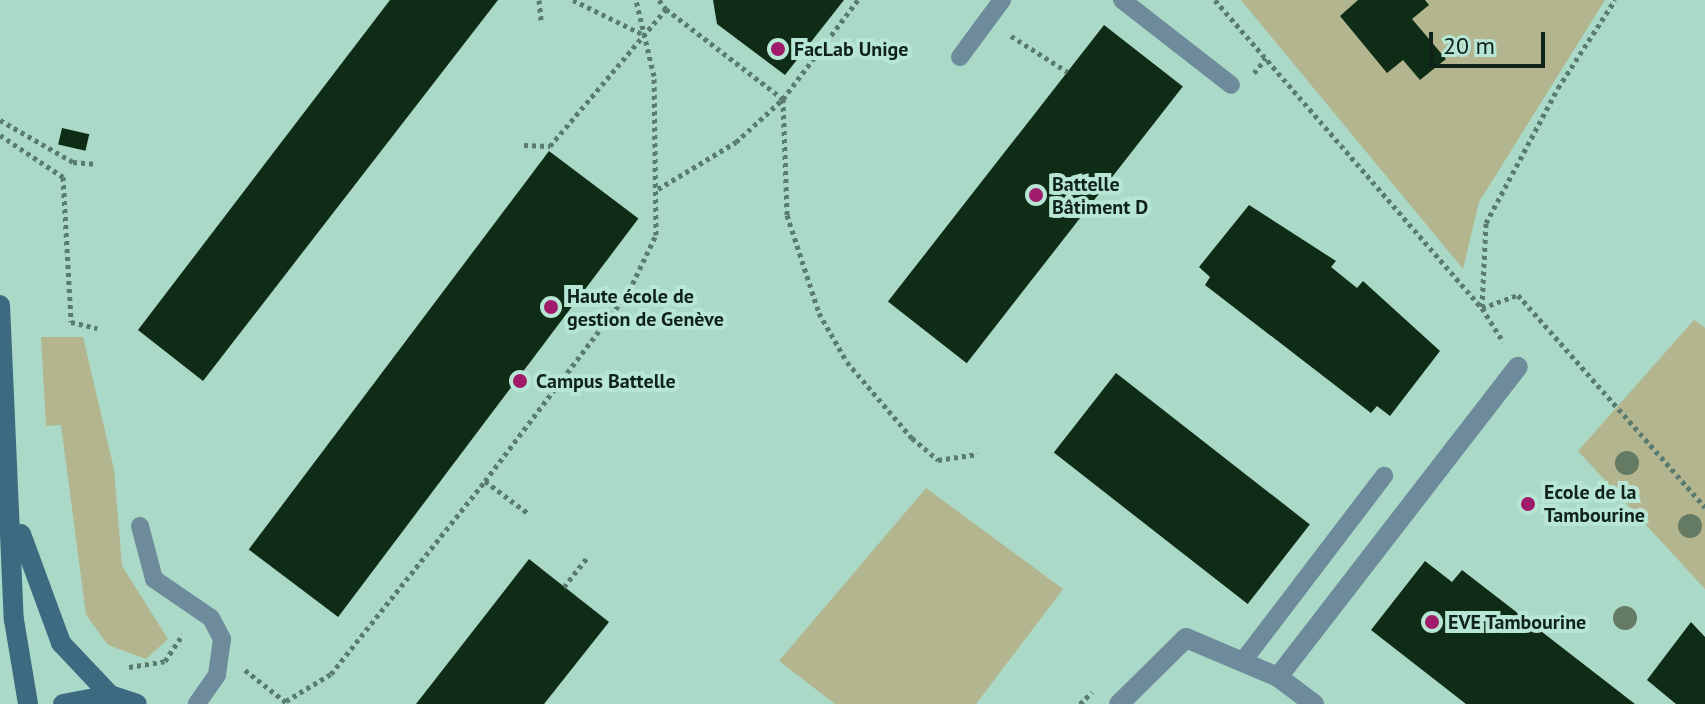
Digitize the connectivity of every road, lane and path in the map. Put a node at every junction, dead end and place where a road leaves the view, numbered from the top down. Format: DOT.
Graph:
graph roads {
  1 [pos="539,0"];
  2 [pos="573,0"];
  3 [pos="636,0"];
  4 [pos="659,0"];
  5 [pos="858,0"];
  6 [pos="1002,0"];
  7 [pos="1122,0"];
  8 [pos="1215,0"];
  9 [pos="1615,0"];
  10 [pos="666,9"];
  11 [pos="541,20"];
  12 [pos="987,20"];
  13 [pos="645,36"];
  14 [pos="960,57"];
  15 [pos="1068,72"];
  16 [pos="1231,85"];
  17 [pos="783,99"];
  18 [pos="0,120"];
  19 [pos="0,135"];
  20 [pos="524,145"];
  21 [pos="97,164"];
  22 [pos="658,189"];
  23 [pos="0,305"];
  24 [pos="1482,308"];
  25 [pos="97,328"];
  26 [pos="1518,367"];
  27 [pos="978,454"];
  28 [pos="1384,476"];
  29 [pos="485,481"];
  30 [pos="14,507"];
  31 [pos="1705,507"];
  32 [pos="529,514"];
  33 [pos="140,526"];
  34 [pos="587,558"];
  35 [pos="564,587"];
  36 [pos="197,608"];
  37 [pos="222,659"];
  38 [pos="1243,661"];
  39 [pos="122,665"];
  40 [pos="1278,677"];
  41 [pos="110,695"];
  42 [pos="286,702"];
  43 [pos="28,704"];
  44 [pos="63,704"];
  45 [pos="137,704"];
  46 [pos="197,704"];
  47 [pos="1119,704"];
  48 [pos="1314,704"];
  1 -- 11 [label="path"];
  2 -- 13 [label="path"];
  3 -- 13 [label="path"];
  4 -- 10 [label="path"];
  5 -- 17 [label="path"];
  6 -- 12 [label="lane"];
  7 -- 16 [label="lane"];
  8 -- 24 [label="path"];
  9 -- 24 [label="path"];
  10 -- 13 [label="path"];
  10 -- 17 [label="path"];
  12 -- 14 [label="lane"];
  12 -- 15 [label="path"];
  13 -- 20 [label="path"];
  13 -- 22 [label="path"];
  17 -- 22 [label="path"];
  17 -- 27 [label="path"];
  18 -- 21 [label="path"];
  19 -- 25 [label="path"];
  22 -- 29 [label="path"];
  23 -- 30 [label="main road"];
  24 -- 26 [label="path"];
  24 -- 31 [label="path"];
  26 -- 40 [label="street"];
  28 -- 38 [label="lane"];
  29 -- 32 [label="path"];
  29 -- 42 [label="path"];
  30 -- 41 [label="main road"];
  30 -- 43 [label="main road"];
  33 -- 36 [label="lane"];
  34 -- 35 [label="path"];
  36 -- 37 [label="lane"];
  36 -- 39 [label="path"];
  37 -- 42 [label="path"];
  37 -- 46 [label="lane"];
  38 -- 40 [label="street"];
  38 -- 47 [label="street"];
  40 -- 48 [label="street"];
  41 -- 44 [label="main road"];
  41 -- 45 [label="main road"];
}
